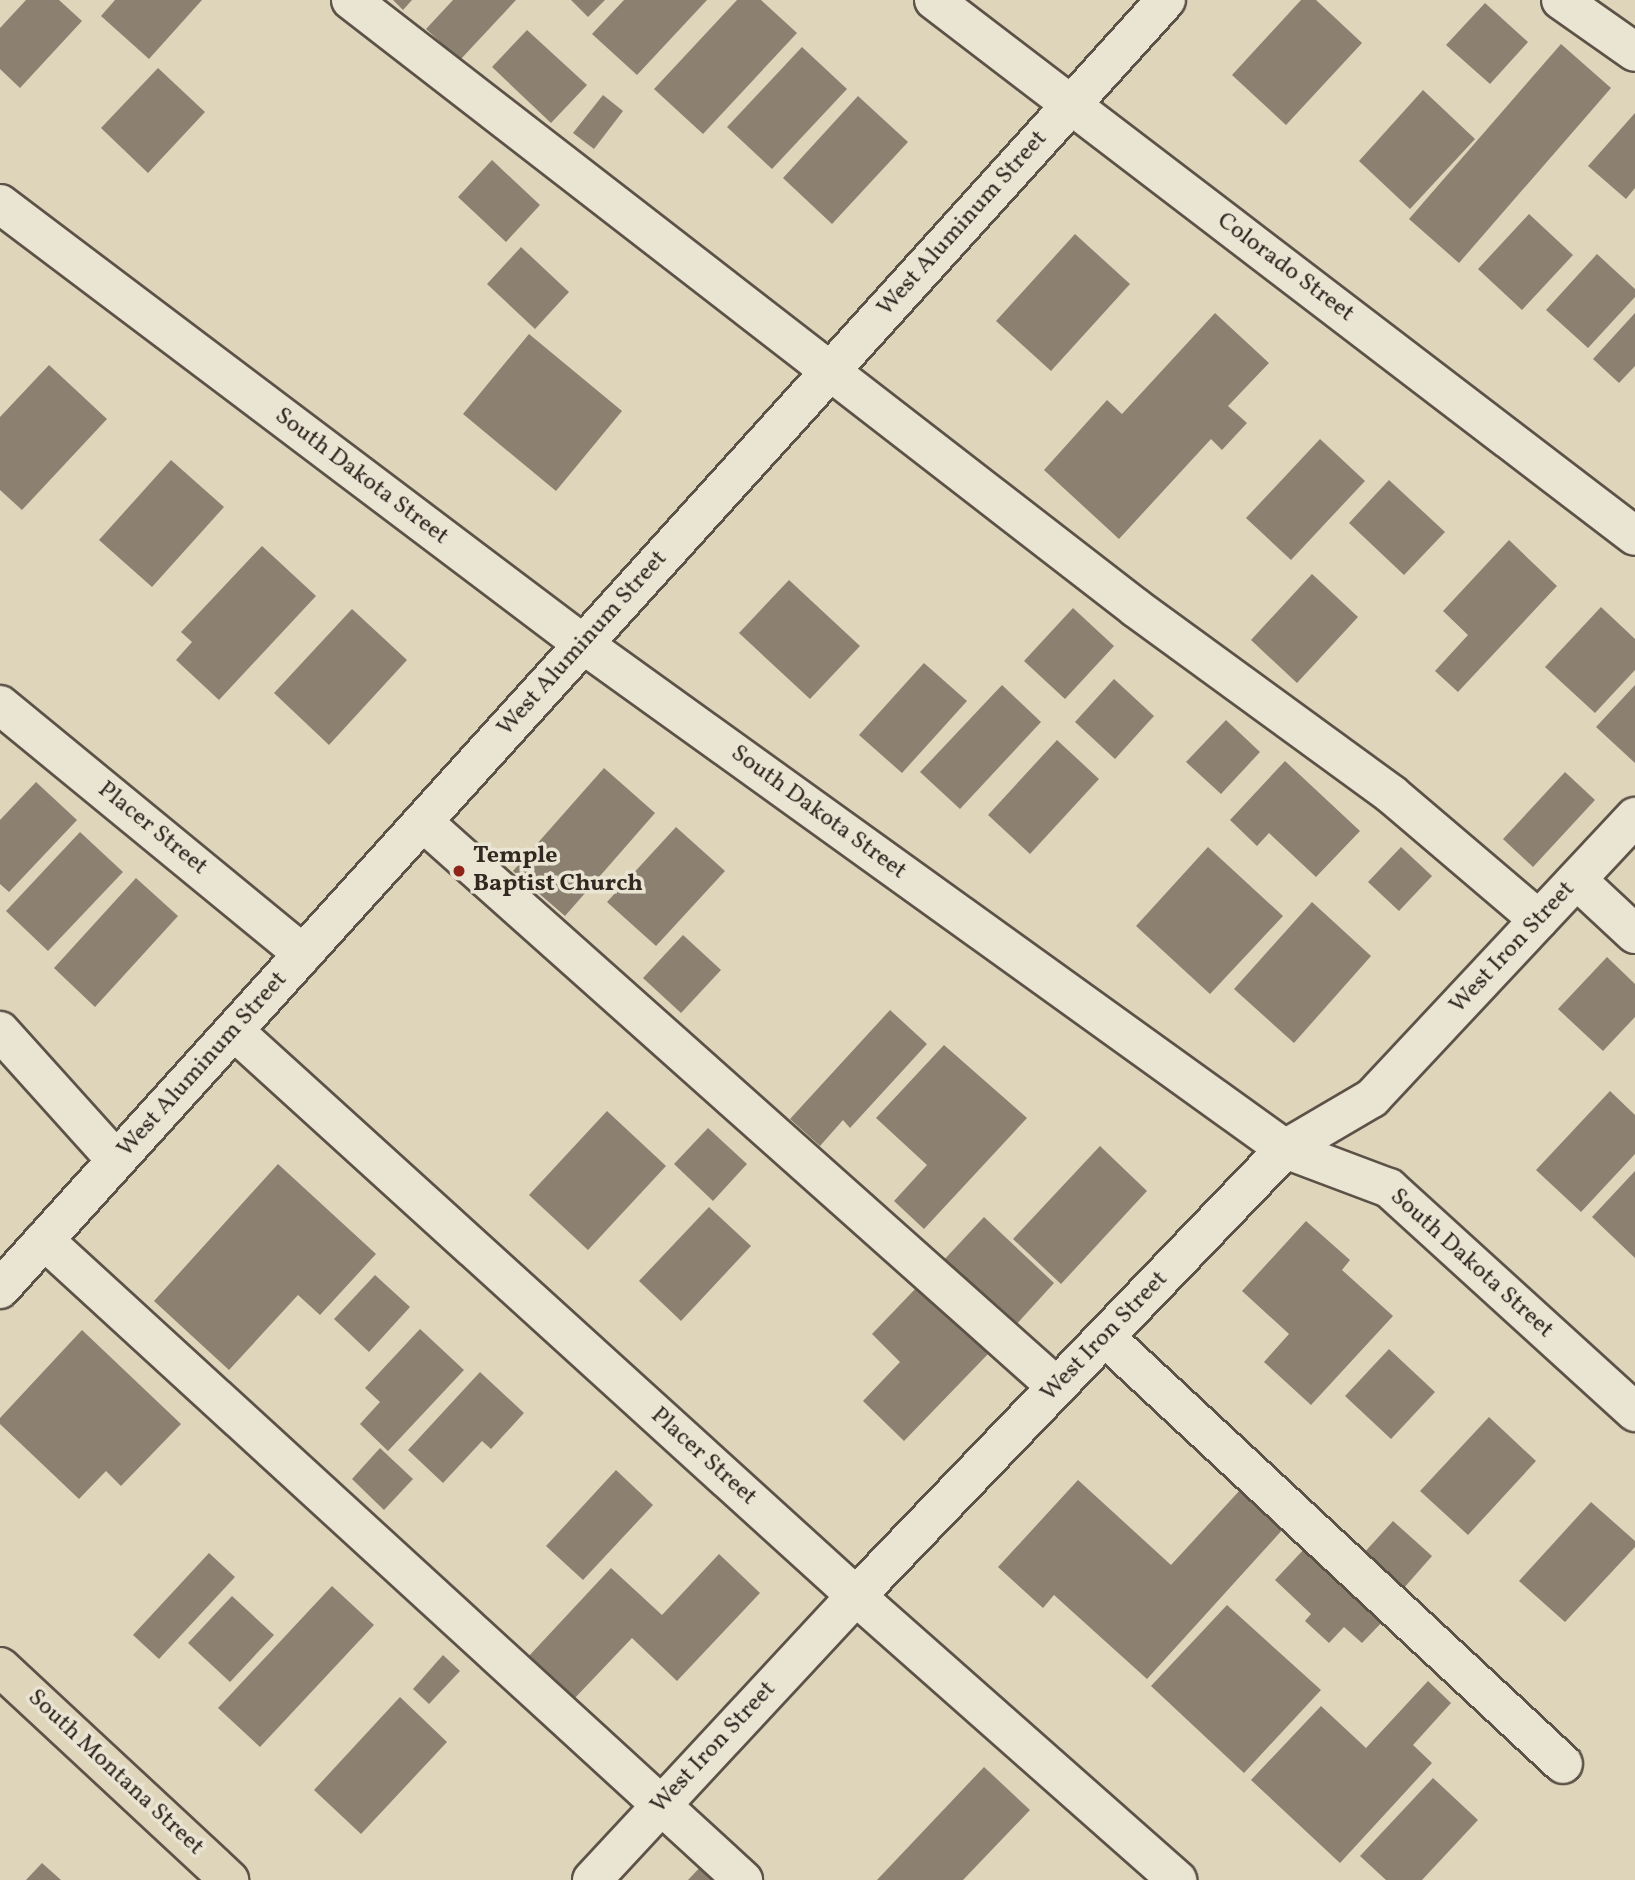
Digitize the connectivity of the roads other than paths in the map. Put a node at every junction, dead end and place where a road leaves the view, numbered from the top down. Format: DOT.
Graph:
graph roads {
  1 [pos="351,0"];
  2 [pos="934,0"];
  3 [pos="1166,0"];
  4 [pos="1561,0"];
  5 [pos="1635,52"];
  6 [pos="1071,105"];
  7 [pos="0,204"];
  8 [pos="832,369"];
  9 [pos="1635,536"];
  10 [pos="583,644"];
  11 [pos="0,705"];
  12 [pos="1635,817"];
  13 [pos="423,822"];
  14 [pos="1577,880"];
  15 [pos="1539,920"];
  16 [pos="1635,934"];
  17 [pos="303,954"];
  18 [pos="0,1031"];
  19 [pos="234,1031"];
  20 [pos="1285,1149"];
  21 [pos="116,1160"];
  22 [pos="44,1240"];
  23 [pos="0,1289"];
  24 [pos="1105,1337"];
  25 [pos="1057,1387"];
  26 [pos="1635,1412"];
  27 [pos="856,1596"];
  28 [pos="0,1667"];
  29 [pos="1563,1764"];
  30 [pos="662,1805"];
  31 [pos="229,1880"];
  32 [pos="593,1880"];
  33 [pos="743,1880"];
  34 [pos="1177,1880"];
  1 -- 8 [label="street"];
  2 -- 6 [label="street, Colorado Street"];
  3 -- 6 [label="street, West Aluminum Street"];
  4 -- 5 [label="street"];
  6 -- 8 [label="street, West Aluminum Street"];
  6 -- 9 [label="street, Colorado Street"];
  7 -- 10 [label="street, South Dakota Street"];
  8 -- 10 [label="street, West Aluminum Street"];
  8 -- 15 [label="street"];
  10 -- 13 [label="street, West Aluminum Street"];
  10 -- 20 [label="street, South Dakota Street"];
  11 -- 17 [label="street, Placer Street"];
  12 -- 14 [label="street, West Iron Street"];
  13 -- 17 [label="street, West Aluminum Street"];
  13 -- 25 [label="street"];
  14 -- 15 [label="street, West Iron Street"];
  14 -- 16 [label="street"];
  15 -- 20 [label="street, West Iron Street"];
  17 -- 19 [label="street, West Aluminum Street"];
  18 -- 21 [label="street"];
  19 -- 21 [label="street, West Aluminum Street"];
  19 -- 27 [label="street, Placer Street"];
  20 -- 24 [label="street, West Iron Street"];
  20 -- 26 [label="street, South Dakota Street"];
  21 -- 22 [label="street, West Aluminum Street"];
  22 -- 23 [label="street, West Aluminum Street"];
  22 -- 30 [label="street"];
  24 -- 25 [label="street, West Iron Street"];
  24 -- 29 [label="street"];
  25 -- 27 [label="street, West Iron Street"];
  27 -- 30 [label="street, West Iron Street"];
  27 -- 34 [label="street, Placer Street"];
  28 -- 31 [label="main road, South Montana Street"];
  30 -- 32 [label="street, West Iron Street"];
  30 -- 33 [label="street"];
}
